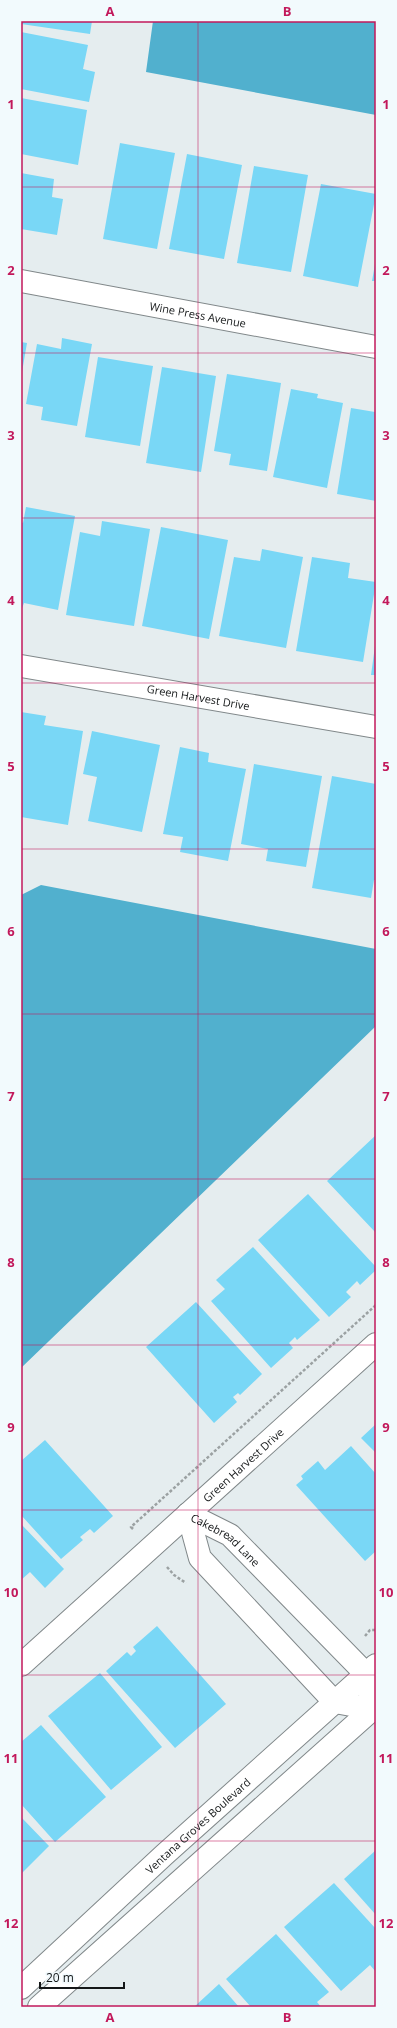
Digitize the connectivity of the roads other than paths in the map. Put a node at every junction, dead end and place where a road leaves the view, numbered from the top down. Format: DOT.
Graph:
graph roads {
  1 [pos="21,281"];
  2 [pos="376,347"];
  3 [pos="21,666"];
  4 [pos="376,727"];
  5 [pos="376,1344"];
  6 [pos="188,1514"];
  7 [pos="21,1665"];
  8 [pos="371,1669"];
  9 [pos="335,1702"];
  10 [pos="375,1709"];
  11 [pos="21,1988"];
  12 [pos="39,2007"];
  1 -- 2 [label="street, Wine Press Avenue"];
  3 -- 4 [label="street, Green Harvest Drive"];
  5 -- 6 [label="street, Green Harvest Drive"];
  6 -- 7 [label="street, Green Harvest Drive"];
  6 -- 8 [label="street, Cakebread Lane"];
  6 -- 9 [label="street, Cakebread Lane"];
  8 -- 9 [label="street, Ventana Groves Boulevard"];
  8 -- 10 [label="street"];
  9 -- 10 [label="street"];
  9 -- 11 [label="street, Ventana Groves Boulevard"];
  10 -- 12 [label="street"];
}
